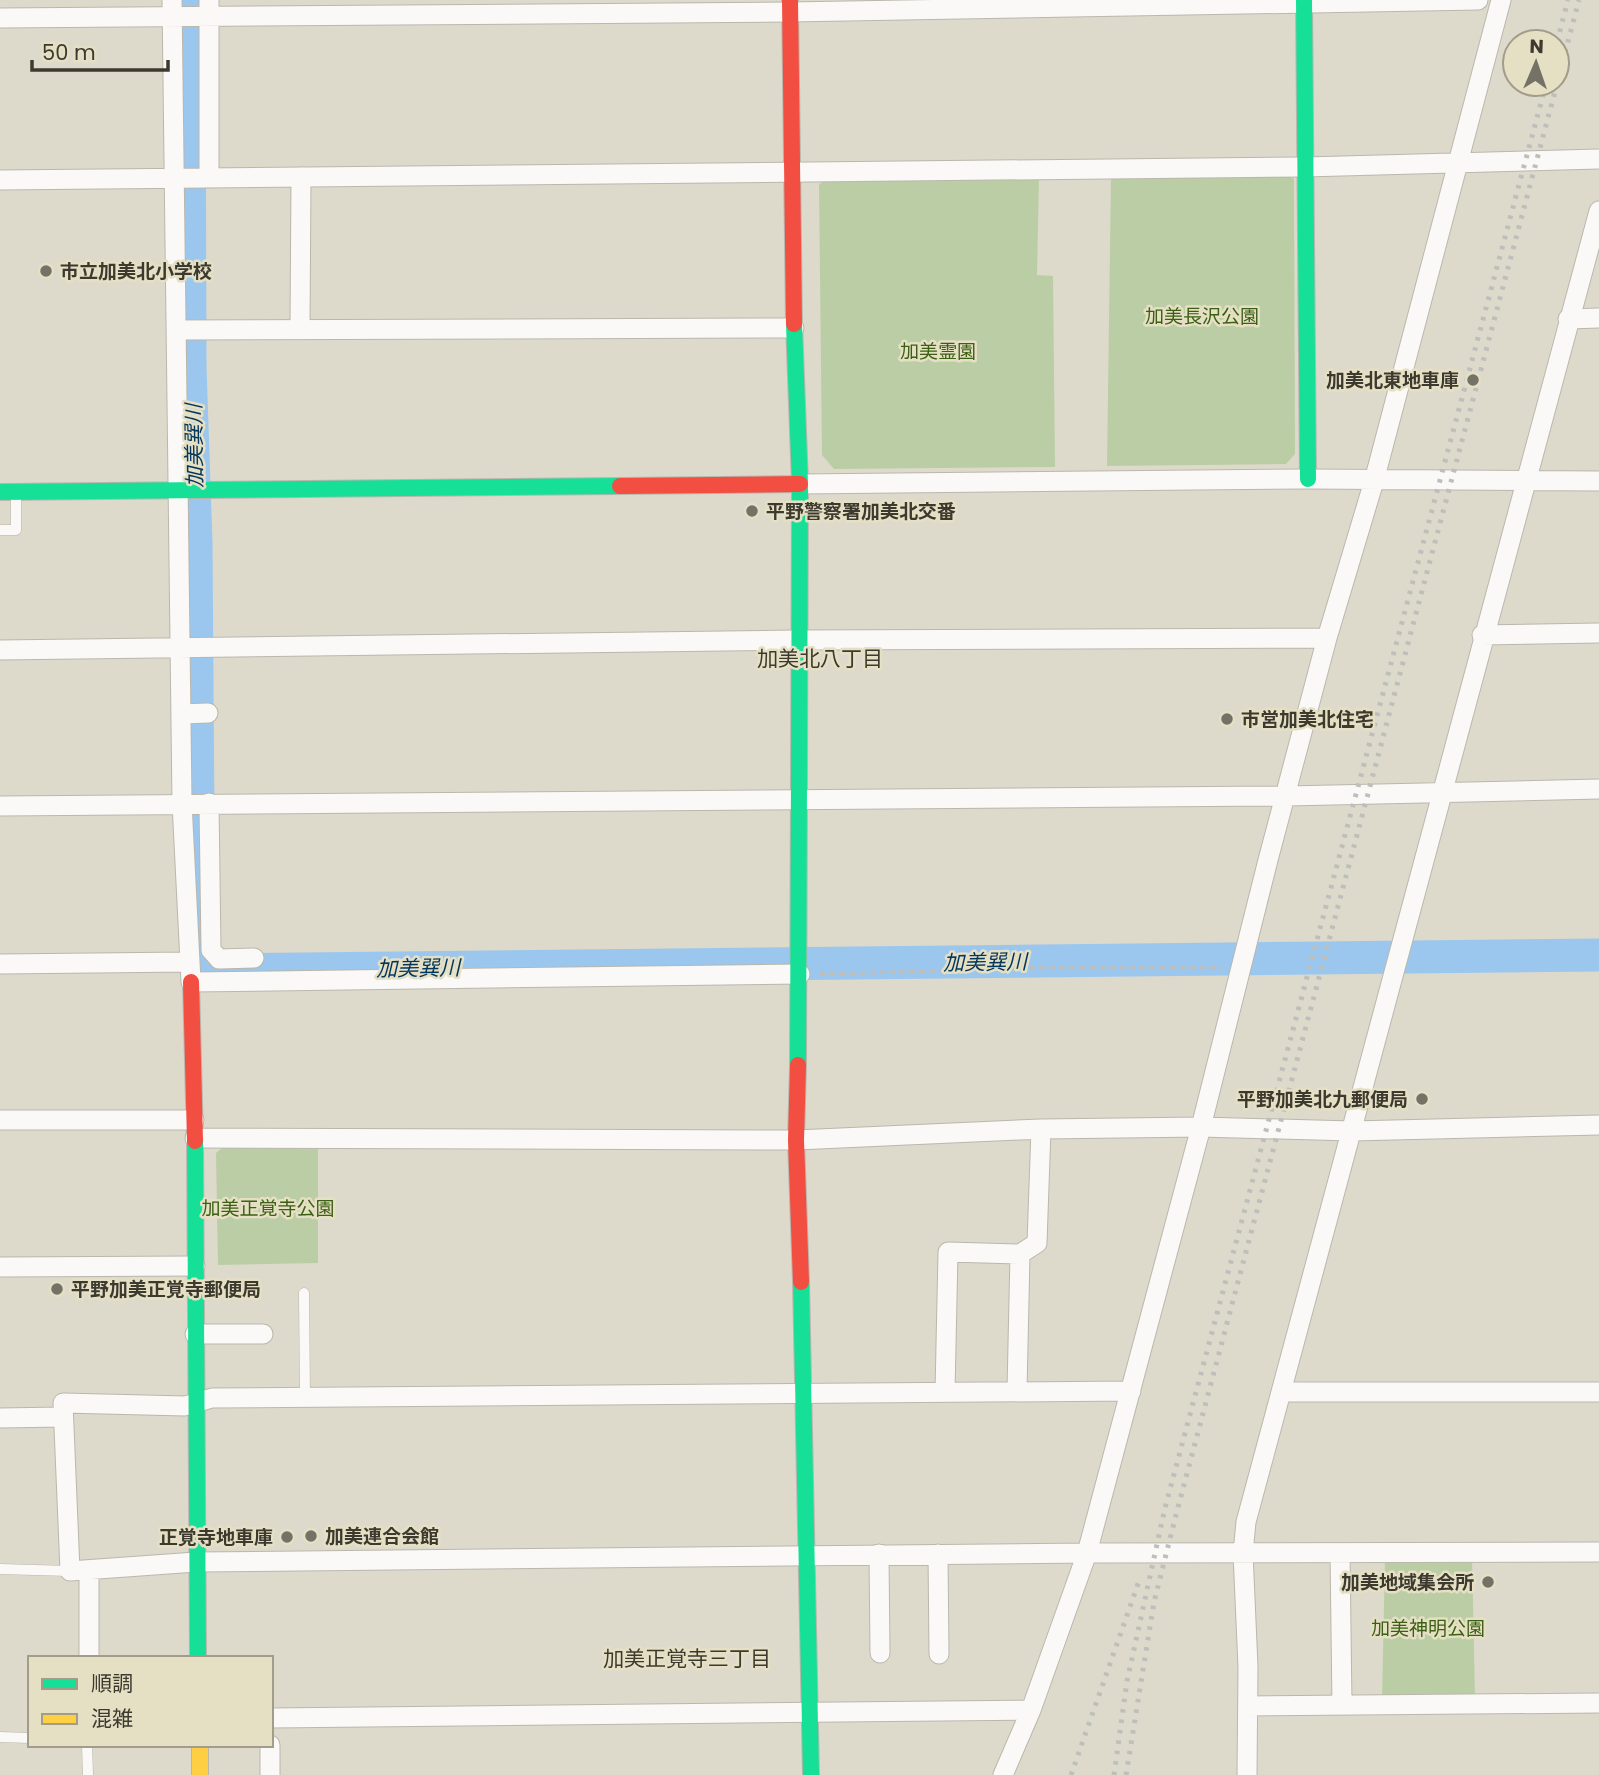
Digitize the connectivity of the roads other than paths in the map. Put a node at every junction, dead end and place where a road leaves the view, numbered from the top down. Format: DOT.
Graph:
graph roads {
  1 [pos="1478,0"];
  2 [pos="1501,0"];
  3 [pos="1304,3"];
  4 [pos="790,6"];
  5 [pos="173,10"];
  6 [pos="206,10"];
  7 [pos="0,18"];
  8 [pos="1599,159"];
  9 [pos="1459,164"];
  10 [pos="1305,167"];
  11 [pos="791,171"];
  12 [pos="301,177"];
  13 [pos="207,178"];
  14 [pos="175,179"];
  15 [pos="0,180"];
  16 [pos="1599,211"];
  17 [pos="1599,318"];
  18 [pos="1568,319"];
  19 [pos="794,328"];
  20 [pos="300,329"];
  21 [pos="177,330"];
  22 [pos="1308,479"];
  23 [pos="1374,481"];
  24 [pos="1599,481"];
  25 [pos="1526,483"];
  26 [pos="800,484"];
  27 [pos="8,492"];
  28 [pos="188,492"];
  29 [pos="0,530"];
  30 [pos="1599,633"];
  31 [pos="1482,635"];
  32 [pos="1328,638"];
  33 [pos="797,640"];
  34 [pos="191,647"];
  35 [pos="0,650"];
  36 [pos="1599,789"];
  37 [pos="1443,794"];
  38 [pos="1287,796"];
  39 [pos="799,797"];
  40 [pos="197,803"];
  41 [pos="0,806"];
  42 [pos="199,905"];
  43 [pos="199,939"];
  44 [pos="254,958"];
  45 [pos="188,962"];
  46 [pos="0,964"];
  47 [pos="800,966"];
  48 [pos="191,982"];
  49 [pos="0,1120"];
  50 [pos="1599,1125"];
  51 [pos="1201,1127"];
  52 [pos="195,1129"];
  53 [pos="1041,1129"];
  54 [pos="1352,1131"];
  55 [pos="796,1140"];
  56 [pos="1020,1254"];
  57 [pos="195,1266"];
  58 [pos="0,1267"];
  59 [pos="304,1293"];
  60 [pos="195,1334"];
  61 [pos="263,1334"];
  62 [pos="1017,1391"];
  63 [pos="1131,1391"];
  64 [pos="1599,1391"];
  65 [pos="805,1392"];
  66 [pos="945,1392"];
  67 [pos="1283,1392"];
  68 [pos="304,1397"];
  69 [pos="196,1402"];
  70 [pos="62,1417"];
  71 [pos="0,1418"];
  72 [pos="1599,1552"];
  73 [pos="1087,1553"];
  74 [pos="1243,1553"];
  75 [pos="1340,1553"];
  76 [pos="938,1554"];
  77 [pos="807,1555"];
  78 [pos="878,1555"];
  79 [pos="196,1562"];
  80 [pos="0,1569"];
  81 [pos="79,1571"];
  82 [pos="880,1653"];
  83 [pos="939,1654"];
  84 [pos="89,1656"];
  85 [pos="198,1656"];
  86 [pos="1599,1703"];
  87 [pos="1342,1705"];
  88 [pos="1248,1706"];
  89 [pos="1031,1710"];
  90 [pos="810,1713"];
  91 [pos="273,1718"];
  92 [pos="0,1737"];
  93 [pos="28,1738"];
  94 [pos="87,1747"];
  95 [pos="200,1747"];
  96 [pos="270,1747"];
  97 [pos="88,1775"];
  98 [pos="200,1775"];
  99 [pos="270,1775"];
  100 [pos="811,1775"];
  101 [pos="1003,1775"];
  102 [pos="1247,1775"];
  1 -- 3 [label="street"];
  2 -- 9 [label="street"];
  3 -- 4 [label="street"];
  3 -- 10 [label="street"];
  4 -- 6 [label="street"];
  4 -- 11 [label="street"];
  5 -- 6 [label="street"];
  5 -- 7 [label="street"];
  5 -- 14 [label="street"];
  6 -- 13 [label="street"];
  8 -- 9 [label="street"];
  9 -- 10 [label="street"];
  9 -- 23 [label="street"];
  10 -- 11 [label="street"];
  10 -- 22 [label="street"];
  11 -- 12 [label="street"];
  11 -- 19 [label="street"];
  12 -- 13 [label="street"];
  12 -- 20 [label="street"];
  13 -- 14 [label="street"];
  14 -- 15 [label="street"];
  14 -- 21 [label="street"];
  16 -- 18 [label="street"];
  17 -- 18 [label="street"];
  18 -- 25 [label="street"];
  19 -- 20 [label="street"];
  19 -- 26 [label="street"];
  20 -- 21 [label="street"];
  21 -- 28 [label="street"];
  22 -- 23 [label="street"];
  22 -- 26 [label="street"];
  23 -- 25 [label="street"];
  23 -- 32 [label="street"];
  24 -- 25 [label="street"];
  25 -- 31 [label="street"];
  26 -- 28 [label="street"];
  26 -- 33 [label="street"];
  27 -- 28 [label="street"];
  27 -- 29 [label="lane"];
  28 -- 34 [label="street"];
  30 -- 31 [label="street"];
  31 -- 37 [label="street"];
  32 -- 33 [label="street"];
  32 -- 38 [label="street"];
  33 -- 34 [label="street"];
  33 -- 39 [label="street"];
  34 -- 35 [label="street"];
  34 -- 40 [label="street"];
  36 -- 37 [label="street"];
  37 -- 38 [label="street"];
  37 -- 54 [label="street"];
  38 -- 39 [label="street"];
  38 -- 51 [label="street"];
  39 -- 40 [label="street"];
  39 -- 47 [label="street"];
  40 -- 41 [label="street"];
  40 -- 42 [label="street"];
  40 -- 42 [label="street"];
  42 -- 43 [label="street"];
  43 -- 44 [label="street"];
  43 -- 45 [label="street"];
  45 -- 46 [label="street"];
  45 -- 48 [label="street"];
  47 -- 48 [label="street"];
  47 -- 55 [label="street"];
  48 -- 52 [label="street"];
  49 -- 52 [label="street"];
  50 -- 54 [label="street"];
  51 -- 53 [label="street"];
  51 -- 54 [label="street"];
  51 -- 63 [label="street"];
  52 -- 55 [label="street"];
  52 -- 57 [label="street"];
  53 -- 55 [label="street"];
  53 -- 56 [label="street"];
  54 -- 67 [label="street"];
  55 -- 65 [label="street"];
  56 -- 62 [label="street"];
  56 -- 66 [label="street"];
  57 -- 58 [label="street"];
  57 -- 60 [label="street"];
  59 -- 68 [label="lane"];
  60 -- 61 [label="street"];
  60 -- 69 [label="street"];
  62 -- 63 [label="street"];
  62 -- 66 [label="street"];
  63 -- 73 [label="street"];
  64 -- 67 [label="street"];
  65 -- 66 [label="street"];
  65 -- 68 [label="street"];
  65 -- 77 [label="street"];
  67 -- 74 [label="street"];
  68 -- 69 [label="street"];
  69 -- 70 [label="street"];
  69 -- 79 [label="street"];
  70 -- 71 [label="street"];
  70 -- 81 [label="street"];
  72 -- 75 [label="street"];
  73 -- 74 [label="street"];
  73 -- 76 [label="street"];
  73 -- 89 [label="street"];
  74 -- 75 [label="street"];
  74 -- 88 [label="street"];
  75 -- 87 [label="street"];
  76 -- 78 [label="street"];
  76 -- 83 [label="street"];
  77 -- 78 [label="street"];
  77 -- 79 [label="street"];
  77 -- 90 [label="street"];
  78 -- 82 [label="street"];
  79 -- 81 [label="street"];
  79 -- 85 [label="street"];
  80 -- 81 [label="lane"];
  81 -- 84 [label="street"];
  86 -- 87 [label="street"];
  87 -- 88 [label="street"];
  88 -- 102 [label="street"];
  89 -- 90 [label="street"];
  89 -- 101 [label="street"];
  90 -- 91 [label="street"];
  90 -- 100 [label="street"];
  92 -- 93 [label="lane"];
  94 -- 97 [label="lane"];
  95 -- 98 [label="street"];
  96 -- 99 [label="street"];
}
